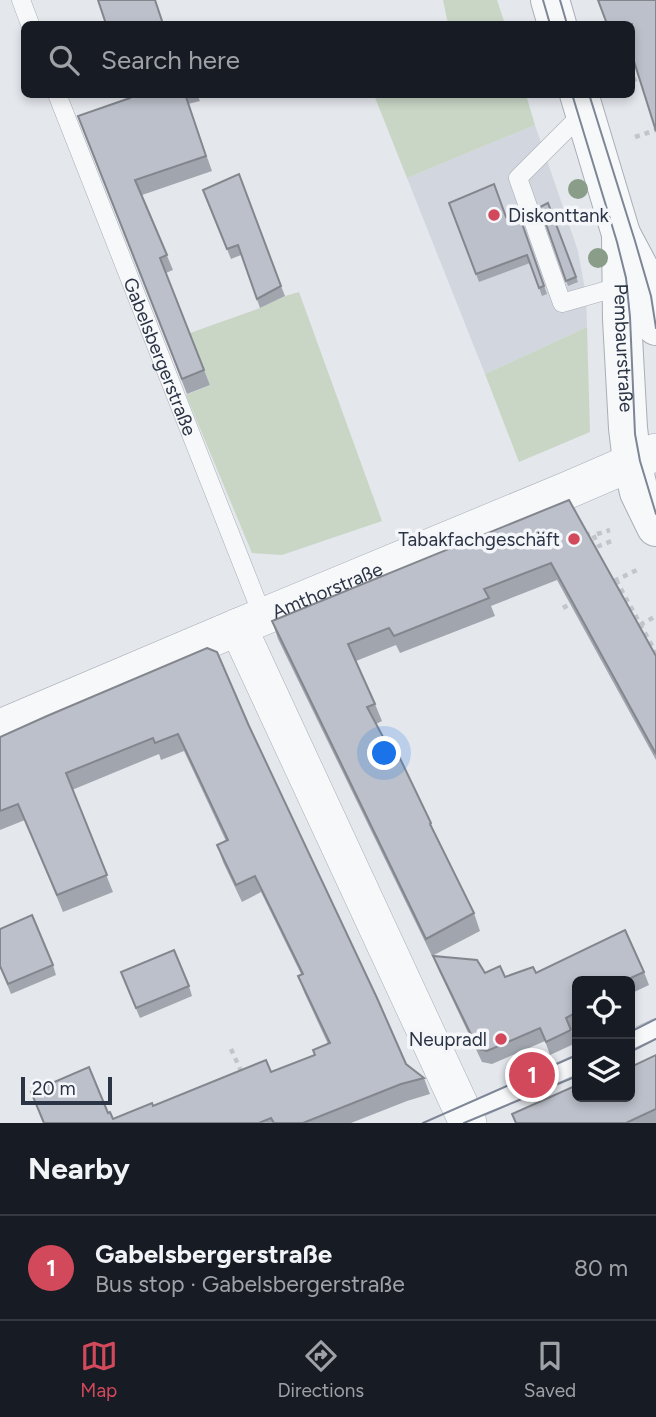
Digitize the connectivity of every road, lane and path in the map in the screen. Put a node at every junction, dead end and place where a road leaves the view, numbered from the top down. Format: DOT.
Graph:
graph roads {
  1 [pos="20,0"];
  2 [pos="550,0"];
  3 [pos="29,21"];
  4 [pos="556,21"];
  5 [pos="639,78"];
  6 [pos="635,80"];
  7 [pos="58,98"];
  8 [pos="582,104"];
  9 [pos="656,130"];
  10 [pos="635,137"];
  11 [pos="621,234"];
  12 [pos="622,286"];
  13 [pos="656,326"];
  14 [pos="644,457"];
  15 [pos="656,527"];
  16 [pos="610,530"];
  17 [pos="597,534"];
  18 [pos="585,535"];
  19 [pos="614,540"];
  20 [pos="641,568"];
  21 [pos="570,604"];
  22 [pos="563,608"];
  23 [pos="656,616"];
  24 [pos="250,622"];
  25 [pos="640,625"];
  26 [pos="655,649"];
  27 [pos="0,728"];
  28 [pos="656,1028"];
  29 [pos="632,1039"];
  30 [pos="231,1049"];
  31 [pos="572,1066"];
  32 [pos="243,1074"];
  33 [pos="459,1120"];
  1 -- 3 [label="lane"];
  2 -- 4 [label="street"];
  5 -- 6 [label="path"];
  7 -- 24 [label="lane, Gabelsbergerstraße"];
  8 -- 11 [label="street, Pembaurstraße"];
  8 -- 12 [label="lane"];
  9 -- 10 [label="path"];
  11 -- 12 [label="street, Pembaurstraße"];
  11 -- 13 [label="street, Pembaurstraße"];
  12 -- 14 [label="street, Pembaurstraße"];
  14 -- 15 [label="street, Pembaurstraße"];
  14 -- 24 [label="street, Amthorstraße"];
  16 -- 17 [label="path"];
  18 -- 19 [label="path"];
  20 -- 25 [label="path"];
  21 -- 22 [label="path"];
  23 -- 25 [label="path"];
  24 -- 27 [label="street, Amthorstraße"];
  24 -- 33 [label="street, Gabelsbergerstraße"];
  25 -- 26 [label="path"];
  28 -- 29 [label="lane"];
  30 -- 32 [label="path"];
  31 -- 33 [label="lane"];
}
